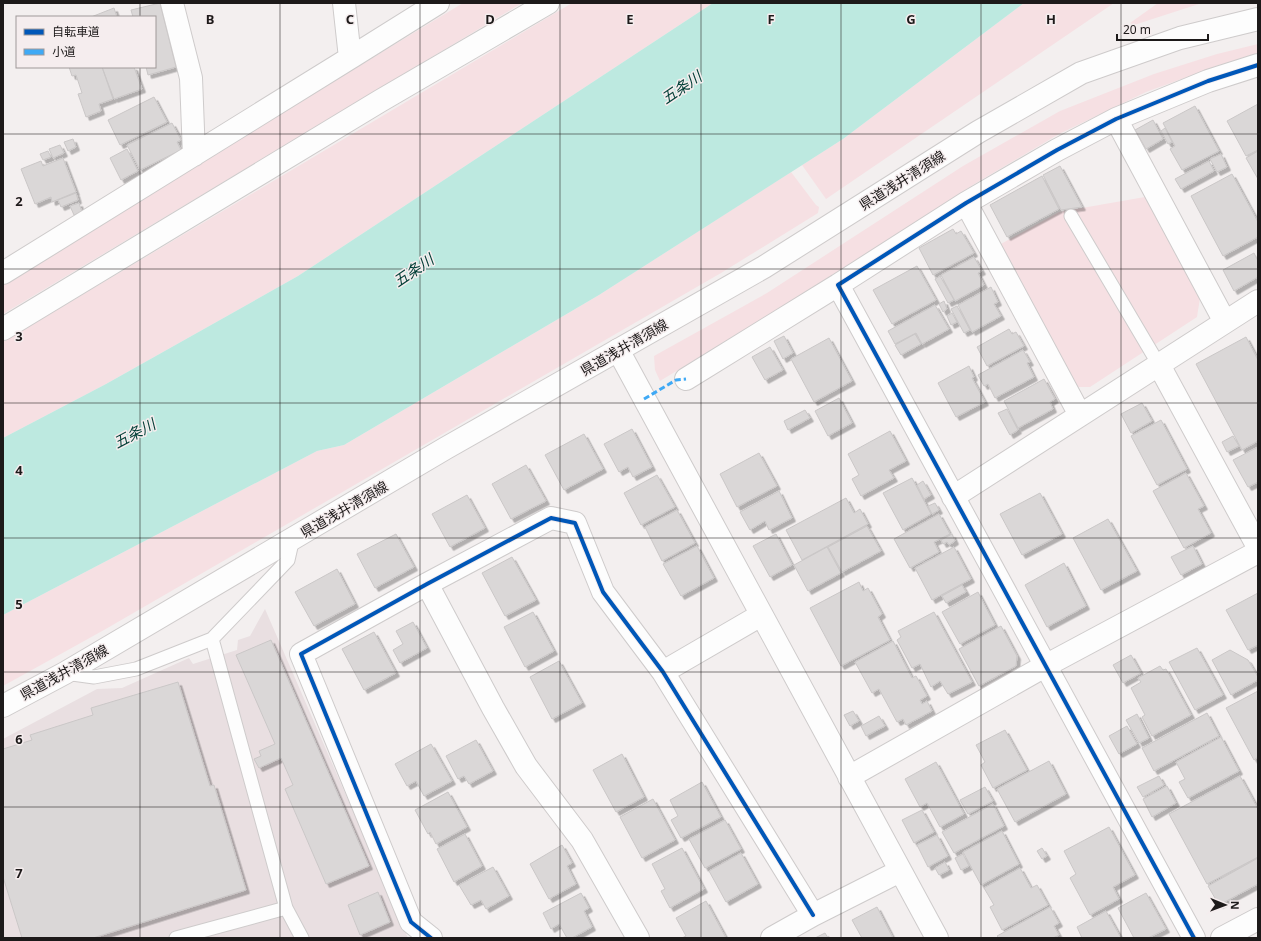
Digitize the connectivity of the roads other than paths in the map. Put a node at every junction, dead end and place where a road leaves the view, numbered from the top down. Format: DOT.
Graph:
graph roads {
  1 [pos="172,3"];
  2 [pos="344,3"];
  3 [pos="438,3"];
  4 [pos="548,3"];
  5 [pos="1258,19"];
  6 [pos="350,58"];
  7 [pos="1258,65"];
  8 [pos="1116,119"];
  9 [pos="194,155"];
  10 [pos="966,203"];
  11 [pos="1071,216"];
  12 [pos="3,273"];
  13 [pos="838,285"];
  14 [pos="1258,301"];
  15 [pos="1225,322"];
  16 [pos="3,329"];
  17 [pos="618,350"];
  18 [pos="1159,365"];
  19 [pos="686,379"];
  20 [pos="1080,415"];
  21 [pos="953,497"];
  22 [pos="293,538"];
  23 [pos="1258,547"];
  24 [pos="1258,552"];
  25 [pos="427,584"];
  26 [pos="761,615"];
  27 [pos="212,639"];
  28 [pos="1045,666"];
  29 [pos="663,672"];
  30 [pos="65,673"];
  31 [pos="3,706"];
  32 [pos="849,777"];
  33 [pos="900,871"];
  34 [pos="286,908"];
  35 [pos="813,915"];
  36 [pos="1258,919"];
  37 [pos="176,938"];
  38 [pos="302,938"];
  39 [pos="432,938"];
  40 [pos="638,938"];
  41 [pos="772,938"];
  42 [pos="937,938"];
  43 [pos="1194,938"];
  44 [pos="1222,938"];
  1 -- 9 [label="street"];
  2 -- 6 [label="street"];
  3 -- 6 [label="street"];
  4 -- 16 [label="street"];
  5 -- 17 [label="street, 県道浅井清須線"];
  6 -- 9 [label="street"];
  7 -- 8 [label="street"];
  8 -- 10 [label="street"];
  8 -- 15 [label="street"];
  9 -- 12 [label="street"];
  10 -- 13 [label="street"];
  10 -- 20 [label="street"];
  11 -- 18 [label="lane"];
  13 -- 19 [label="street"];
  13 -- 21 [label="street"];
  14 -- 15 [label="street"];
  15 -- 18 [label="street"];
  17 -- 22 [label="street, 県道浅井清須線"];
  17 -- 26 [label="street"];
  18 -- 20 [label="street"];
  18 -- 23 [label="street"];
  20 -- 21 [label="street"];
  21 -- 28 [label="street"];
  22 -- 27 [label="lane"];
  22 -- 30 [label="street, 県道浅井清須線"];
  24 -- 28 [label="street"];
  25 -- 29 [label="street"];
  25 -- 39 [label="street"];
  25 -- 40 [label="street"];
  26 -- 29 [label="street"];
  26 -- 32 [label="street"];
  27 -- 30 [label="lane"];
  27 -- 34 [label="lane"];
  28 -- 32 [label="street"];
  28 -- 43 [label="street"];
  29 -- 35 [label="street"];
  30 -- 31 [label="street, 県道浅井清須線"];
  32 -- 33 [label="street"];
  33 -- 35 [label="street"];
  33 -- 42 [label="street"];
  34 -- 37 [label="lane"];
  34 -- 38 [label="lane"];
  35 -- 41 [label="street"];
  36 -- 44 [label="street"];
}
